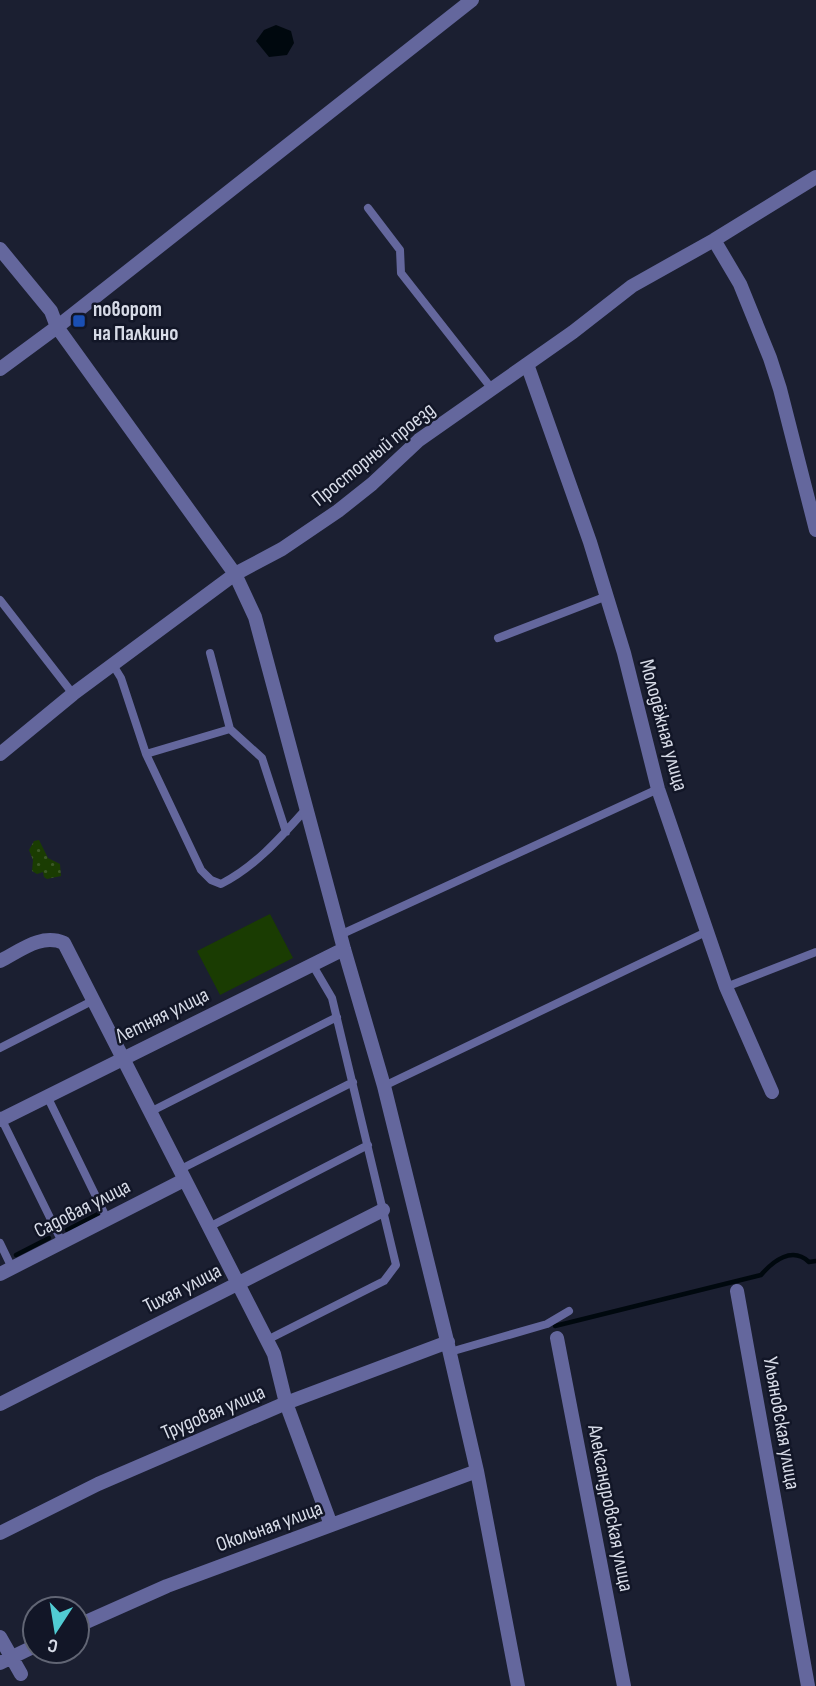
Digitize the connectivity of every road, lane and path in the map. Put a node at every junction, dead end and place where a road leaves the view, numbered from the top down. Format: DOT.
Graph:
graph roads {
  1 [pos="472,0"];
  2 [pos="816,177"];
  3 [pos="368,208"];
  4 [pos="714,240"];
  5 [pos="0,249"];
  6 [pos="57,327"];
  7 [pos="527,364"];
  8 [pos="0,369"];
  9 [pos="492,389"];
  10 [pos="816,530"];
  11 [pos="235,574"];
  12 [pos="607,596"];
  13 [pos="0,600"];
  14 [pos="498,638"];
  15 [pos="211,653"];
  16 [pos="113,664"];
  17 [pos="72,694"];
  18 [pos="230,729"];
  19 [pos="0,754"];
  20 [pos="146,754"];
  21 [pos="658,789"];
  22 [pos="306,809"];
  23 [pos="286,832"];
  24 [pos="706,932"];
  25 [pos="343,942"];
  26 [pos="816,951"];
  27 [pos="0,961"];
  28 [pos="312,964"];
  29 [pos="726,987"];
  30 [pos="92,1002"];
  31 [pos="337,1017"];
  32 [pos="0,1048"];
  33 [pos="122,1058"];
  34 [pos="353,1082"];
  35 [pos="384,1086"];
  36 [pos="772,1092"];
  37 [pos="47,1096"];
  38 [pos="150,1112"];
  39 [pos="1,1119"];
  40 [pos="368,1145"];
  41 [pos="182,1175"];
  42 [pos="383,1210"];
  43 [pos="107,1219"];
  44 [pos="208,1227"];
  45 [pos="62,1242"];
  46 [pos="0,1243"];
  47 [pos="6,1271"];
  48 [pos="237,1283"];
  49 [pos="737,1291"];
  50 [pos="569,1311"];
  51 [pos="557,1338"];
  52 [pos="267,1340"];
  53 [pos="449,1347"];
  54 [pos="286,1403"];
  55 [pos="0,1404"];
  56 [pos="477,1471"];
  57 [pos="331,1525"];
  58 [pos="0,1533"];
  59 [pos="91,1620"];
  60 [pos="0,1637"];
  61 [pos="21,1653"];
  62 [pos="5,1660"];
  63 [pos="23,1680"];
  64 [pos="518,1686"];
  65 [pos="624,1686"];
  66 [pos="808,1686"];
  1 -- 6 [label="street"];
  2 -- 4 [label="street, Просторный проезд"];
  3 -- 9 [label="lane"];
  4 -- 7 [label="street, Просторный проезд"];
  4 -- 10 [label="street"];
  5 -- 6 [label="street"];
  6 -- 8 [label="street"];
  6 -- 11 [label="street"];
  7 -- 9 [label="street, Просторный проезд"];
  7 -- 12 [label="street, Молодёжная улица"];
  9 -- 11 [label="street, Просторный проезд"];
  11 -- 16 [label="street, Просторный проезд"];
  11 -- 22 [label="street"];
  12 -- 14 [label="lane"];
  12 -- 21 [label="street, Молодёжная улица"];
  13 -- 17 [label="lane"];
  15 -- 18 [label="lane"];
  16 -- 17 [label="street, Просторный проезд"];
  16 -- 20 [label="lane"];
  17 -- 19 [label="street, Просторный проезд"];
  18 -- 20 [label="lane"];
  18 -- 23 [label="lane"];
  20 -- 23 [label="lane"];
  21 -- 24 [label="street, Молодёжная улица"];
  21 -- 25 [label="lane"];
  22 -- 23 [label="lane"];
  22 -- 25 [label="street"];
  24 -- 29 [label="street, Молодёжная улица"];
  24 -- 35 [label="lane"];
  25 -- 28 [label="street, Летняя улица"];
  25 -- 35 [label="street"];
  26 -- 29 [label="lane"];
  27 -- 30 [label="street"];
  28 -- 31 [label="lane"];
  28 -- 33 [label="street, Летняя улица"];
  29 -- 36 [label="street, Молодёжная улица"];
  30 -- 32 [label="lane"];
  30 -- 33 [label="street"];
  31 -- 34 [label="lane"];
  31 -- 38 [label="lane"];
  33 -- 37 [label="street, Летняя улица"];
  33 -- 38 [label="street"];
  34 -- 40 [label="lane"];
  34 -- 41 [label="lane"];
  35 -- 53 [label="street"];
  37 -- 39 [label="street, Летняя улица"];
  37 -- 43 [label="lane"];
  38 -- 41 [label="street"];
  39 -- 45 [label="lane"];
  40 -- 42 [label="lane"];
  40 -- 44 [label="lane"];
  41 -- 43 [label="street, Садовая улица"];
  41 -- 44 [label="street"];
  42 -- 48 [label="street, Тихая улица"];
  42 -- 52 [label="lane"];
  43 -- 45 [label="street, Садовая улица"];
  44 -- 48 [label="street"];
  45 -- 47 [label="street, Садовая улица"];
  46 -- 47 [label="lane"];
  48 -- 52 [label="street"];
  48 -- 55 [label="street, Тихая улица"];
  49 -- 66 [label="street, Ульяновская улица"];
  50 -- 53 [label="lane"];
  51 -- 65 [label="street, Александровская улица"];
  52 -- 54 [label="street"];
  53 -- 54 [label="street, Трудовая улица"];
  53 -- 56 [label="street"];
  54 -- 57 [label="street"];
  54 -- 58 [label="street, Трудовая улица"];
  56 -- 57 [label="street, Окольная улица"];
  56 -- 64 [label="street"];
  57 -- 59 [label="street, Окольная улица"];
  60 -- 62 [label="street"];
  61 -- 62 [label="street"];
  62 -- 63 [label="street"];
}
